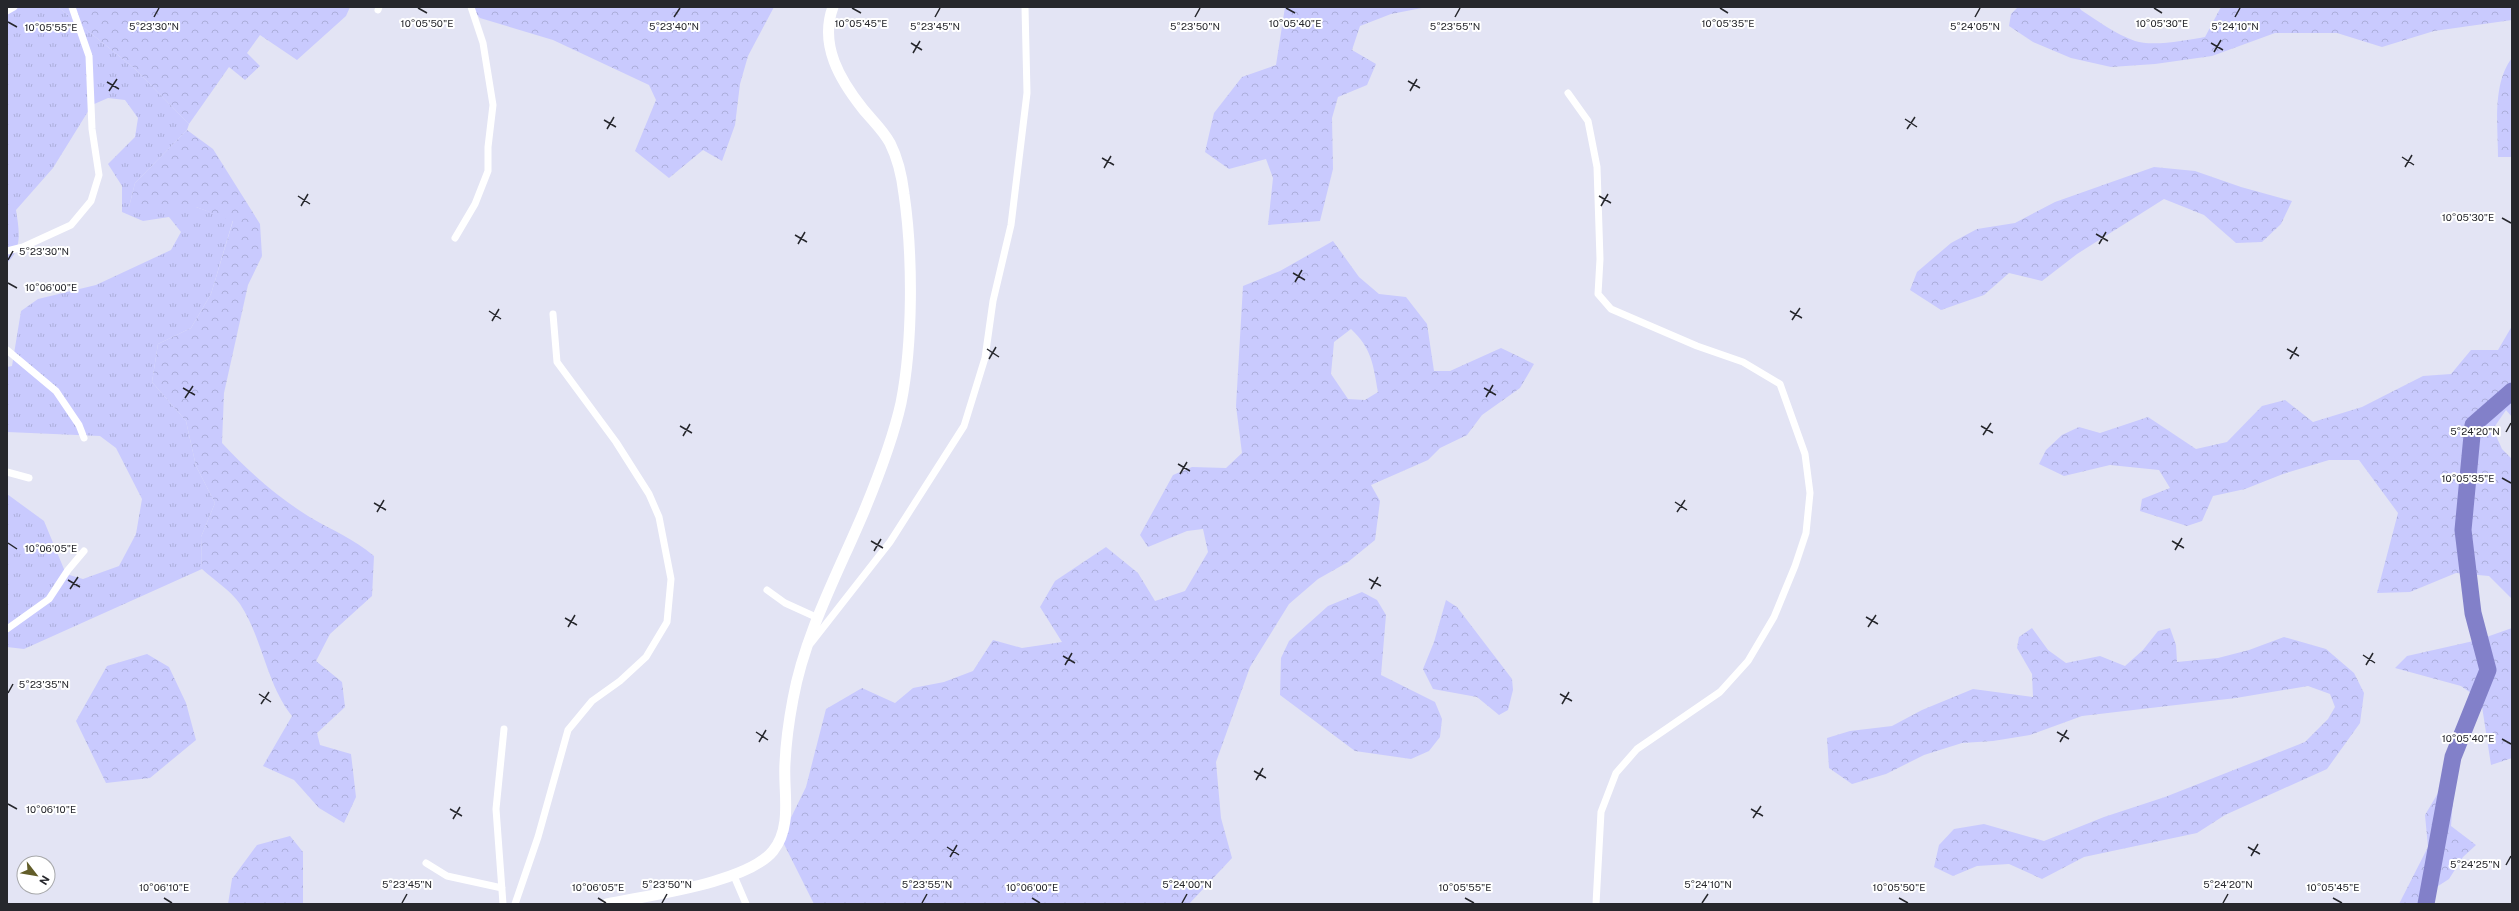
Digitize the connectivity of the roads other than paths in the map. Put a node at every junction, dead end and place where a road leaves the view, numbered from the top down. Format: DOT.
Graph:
graph roads {
  1 [pos="14,7"];
  2 [pos="72,7"];
  3 [pos="471,7"];
  4 [pos="833,7"];
  5 [pos="1025,7"];
  6 [pos="7,11"];
  7 [pos="1568,93"];
  8 [pos="454,238"];
  9 [pos="7,251"];
  10 [pos="553,314"];
  11 [pos="7,350"];
  12 [pos="84,438"];
  13 [pos="7,472"];
  14 [pos="29,478"];
  15 [pos="84,551"];
  16 [pos="767,590"];
  17 [pos="818,618"];
  18 [pos="7,629"];
  19 [pos="803,655"];
  20 [pos="504,729"];
  21 [pos="426,863"];
  22 [pos="734,876"];
  23 [pos="502,888"];
  24 [pos="503,904"];
  25 [pos="515,904"];
  26 [pos="607,904"];
  27 [pos="746,904"];
  28 [pos="1596,904"];
  1 -- 6 [label="street"];
  2 -- 9 [label="street"];
  3 -- 8 [label="street"];
  4 -- 17 [label="main road"];
  5 -- 19 [label="street"];
  7 -- 28 [label="street"];
  10 -- 25 [label="street"];
  11 -- 12 [label="street"];
  13 -- 14 [label="street"];
  15 -- 18 [label="street"];
  16 -- 17 [label="street"];
  17 -- 19 [label="main road"];
  19 -- 22 [label="main road"];
  20 -- 23 [label="street"];
  21 -- 23 [label="street"];
  22 -- 26 [label="main road"];
  22 -- 27 [label="street"];
  23 -- 24 [label="street"];
}
